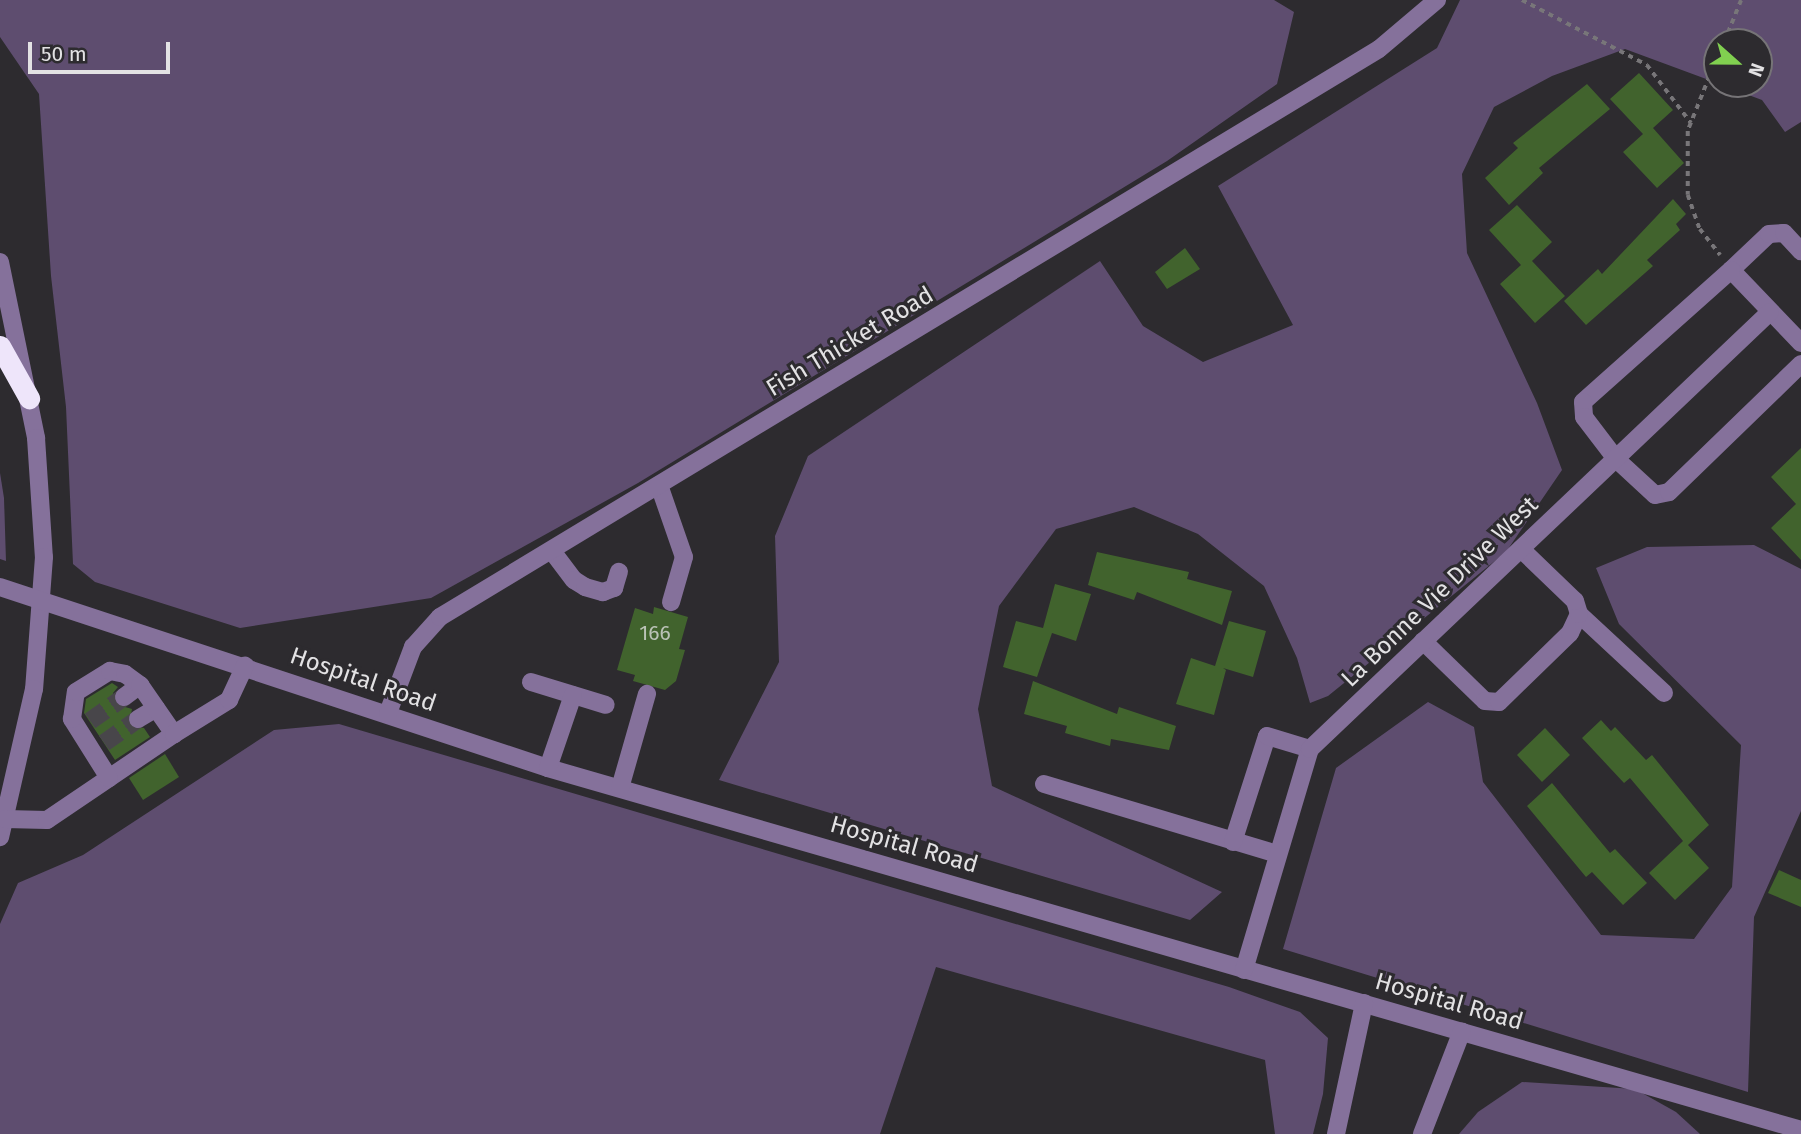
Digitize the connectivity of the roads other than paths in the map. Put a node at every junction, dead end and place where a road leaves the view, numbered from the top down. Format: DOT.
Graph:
graph roads {
  1 [pos="1437,0"];
  2 [pos="1801,251"];
  3 [pos="0,262"];
  4 [pos="1731,270"];
  5 [pos="1770,312"];
  6 [pos="1801,343"];
  7 [pos="0,346"];
  8 [pos="1801,364"];
  9 [pos="29,398"];
  10 [pos="1615,459"];
  11 [pos="659,485"];
  12 [pos="1521,549"];
  13 [pos="552,551"];
  14 [pos="619,572"];
  15 [pos="0,587"];
  16 [pos="41,600"];
  17 [pos="671,602"];
  18 [pos="1579,614"];
  19 [pos="1423,641"];
  20 [pos="245,666"];
  21 [pos="531,682"];
  22 [pos="140,685"];
  23 [pos="1664,693"];
  24 [pos="647,694"];
  25 [pos="573,695"];
  26 [pos="124,697"];
  27 [pos="606,705"];
  28 [pos="156,708"];
  29 [pos="388,713"];
  30 [pos="138,719"];
  31 [pos="174,734"];
  32 [pos="1310,749"];
  33 [pos="548,768"];
  34 [pos="109,778"];
  35 [pos="1044,784"];
  36 [pos="620,788"];
  37 [pos="5,819"];
  38 [pos="0,837"];
  39 [pos="1233,842"];
  40 [pos="1278,854"];
  41 [pos="1244,970"];
  42 [pos="1364,1003"];
  43 [pos="1462,1031"];
  44 [pos="1801,1130"];
  45 [pos="1336,1134"];
  46 [pos="1422,1134"];
  1 -- 11 [label="street, Fish Thicket Road"];
  2 -- 4 [label="street"];
  3 -- 9 [label="street"];
  4 -- 5 [label="street"];
  4 -- 10 [label="street"];
  5 -- 6 [label="street"];
  5 -- 10 [label="street, La Bonne Vie Drive West"];
  7 -- 9 [label="highway"];
  8 -- 10 [label="street"];
  9 -- 16 [label="street"];
  10 -- 12 [label="street, La Bonne Vie Drive West"];
  11 -- 13 [label="street, Fish Thicket Road"];
  11 -- 17 [label="street"];
  12 -- 18 [label="street"];
  12 -- 19 [label="street, La Bonne Vie Drive West"];
  13 -- 14 [label="street"];
  13 -- 29 [label="street, Fish Thicket Road"];
  15 -- 16 [label="street, Hospital Road"];
  16 -- 20 [label="street, Hospital Road"];
  16 -- 37 [label="street"];
  18 -- 19 [label="street"];
  18 -- 23 [label="street"];
  19 -- 32 [label="street, La Bonne Vie Drive West"];
  20 -- 29 [label="street, Hospital Road"];
  20 -- 31 [label="street"];
  21 -- 25 [label="street"];
  22 -- 26 [label="street"];
  22 -- 28 [label="street"];
  22 -- 34 [label="street"];
  24 -- 36 [label="street"];
  25 -- 27 [label="street"];
  25 -- 33 [label="street"];
  28 -- 30 [label="street"];
  28 -- 31 [label="street"];
  29 -- 33 [label="street, Hospital Road"];
  31 -- 34 [label="street"];
  32 -- 39 [label="street"];
  32 -- 40 [label="street, La Bonne Vie Drive West"];
  33 -- 36 [label="street, Hospital Road"];
  34 -- 37 [label="street"];
  35 -- 39 [label="street"];
  36 -- 41 [label="street, Hospital Road"];
  37 -- 38 [label="street"];
  39 -- 40 [label="street"];
  40 -- 41 [label="street, La Bonne Vie Drive West"];
  41 -- 42 [label="street, Hospital Road"];
  42 -- 43 [label="street, Hospital Road"];
  42 -- 45 [label="street"];
  43 -- 44 [label="street, Hospital Road"];
  43 -- 46 [label="street"];
}
